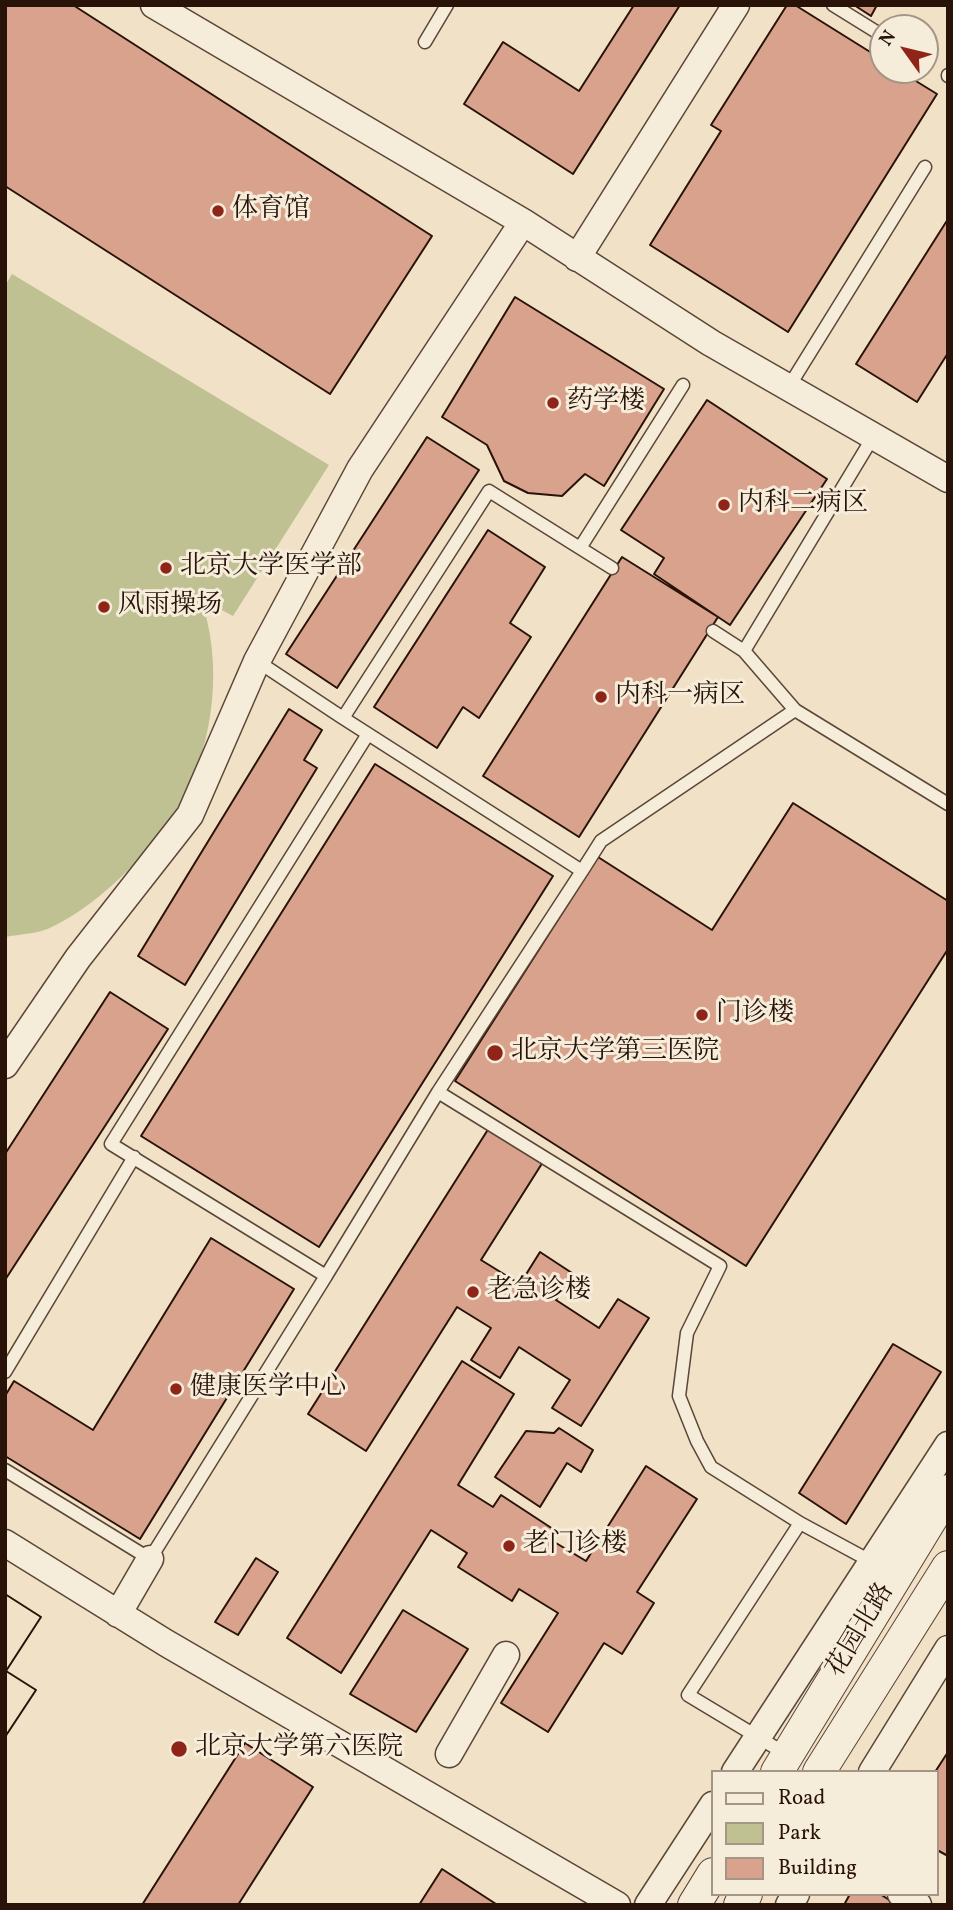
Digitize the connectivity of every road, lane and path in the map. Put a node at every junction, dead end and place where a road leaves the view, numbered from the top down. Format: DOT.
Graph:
graph roads {
  1 [pos="154,5"];
  2 [pos="447,5"];
  3 [pos="736,5"];
  4 [pos="833,5"];
  5 [pos="869,27"];
  6 [pos="425,42"];
  7 [pos="925,167"];
  8 [pos="523,222"];
  9 [pos="577,258"];
  10 [pos="683,385"];
  11 [pos="788,388"];
  12 [pos="873,437"];
  13 [pos="948,479"];
  14 [pos="580,548"];
  15 [pos="612,568"];
  16 [pos="713,631"];
  17 [pos="744,651"];
  18 [pos="257,661"];
  19 [pos="795,710"];
  20 [pos="343,718"];
  21 [pos="368,734"];
  22 [pos="948,804"];
  23 [pos="582,872"];
  24 [pos="5,1065"];
  25 [pos="438,1092"];
  26 [pos="134,1157"];
  27 [pos="326,1276"];
  28 [pos="5,1372"];
  29 [pos="948,1445"];
  30 [pos="5,1470"];
  31 [pos="948,1491"];
  32 [pos="800,1523"];
  33 [pos="5,1543"];
  34 [pos="150,1559"];
  35 [pos="948,1567"];
  36 [pos="884,1569"];
  37 [pos="118,1614"];
  38 [pos="948,1649"];
  39 [pos="506,1655"];
  40 [pos="758,1737"];
  41 [pos="449,1754"];
  42 [pos="782,1763"];
  43 [pos="736,1770"];
  44 [pos="820,1770"];
  45 [pos="873,1770"];
  46 [pos="712,1807"];
  47 [pos="712,1876"];
  48 [pos="617,1905"];
  49 [pos="649,1905"];
  50 [pos="694,1905"];
  1 -- 8 [label="street"];
  2 -- 6 [label="lane"];
  3 -- 9 [label="street"];
  4 -- 5 [label="lane"];
  7 -- 11 [label="lane"];
  8 -- 9 [label="street"];
  8 -- 18 [label="street"];
  9 -- 11 [label="street"];
  10 -- 14 [label="lane"];
  11 -- 12 [label="street"];
  12 -- 13 [label="street"];
  12 -- 17 [label="lane"];
  14 -- 15 [label="lane"];
  14 -- 20 [label="lane"];
  16 -- 17 [label="lane"];
  17 -- 19 [label="lane"];
  18 -- 20 [label="lane"];
  18 -- 24 [label="street"];
  19 -- 22 [label="lane"];
  19 -- 23 [label="lane"];
  20 -- 21 [label="lane"];
  21 -- 23 [label="lane"];
  21 -- 26 [label="lane"];
  23 -- 25 [label="lane"];
  25 -- 27 [label="lane"];
  25 -- 32 [label="lane"];
  26 -- 27 [label="lane"];
  26 -- 28 [label="lane"];
  27 -- 34 [label="lane"];
  29 -- 36 [label="street"];
  30 -- 34 [label="lane"];
  31 -- 36 [label="street, 花园北路"];
  32 -- 36 [label="lane"];
  32 -- 40 [label="lane"];
  33 -- 37 [label="street"];
  34 -- 37 [label="street"];
  35 -- 44 [label="street, 花园北路"];
  36 -- 40 [label="street"];
  36 -- 42 [label="street, 花园北路"];
  37 -- 48 [label="street"];
  38 -- 45 [label="street"];
  39 -- 41 [label="street"];
  40 -- 42 [label="lane"];
  40 -- 43 [label="street"];
  46 -- 49 [label="street"];
  47 -- 50 [label="street"];
}
